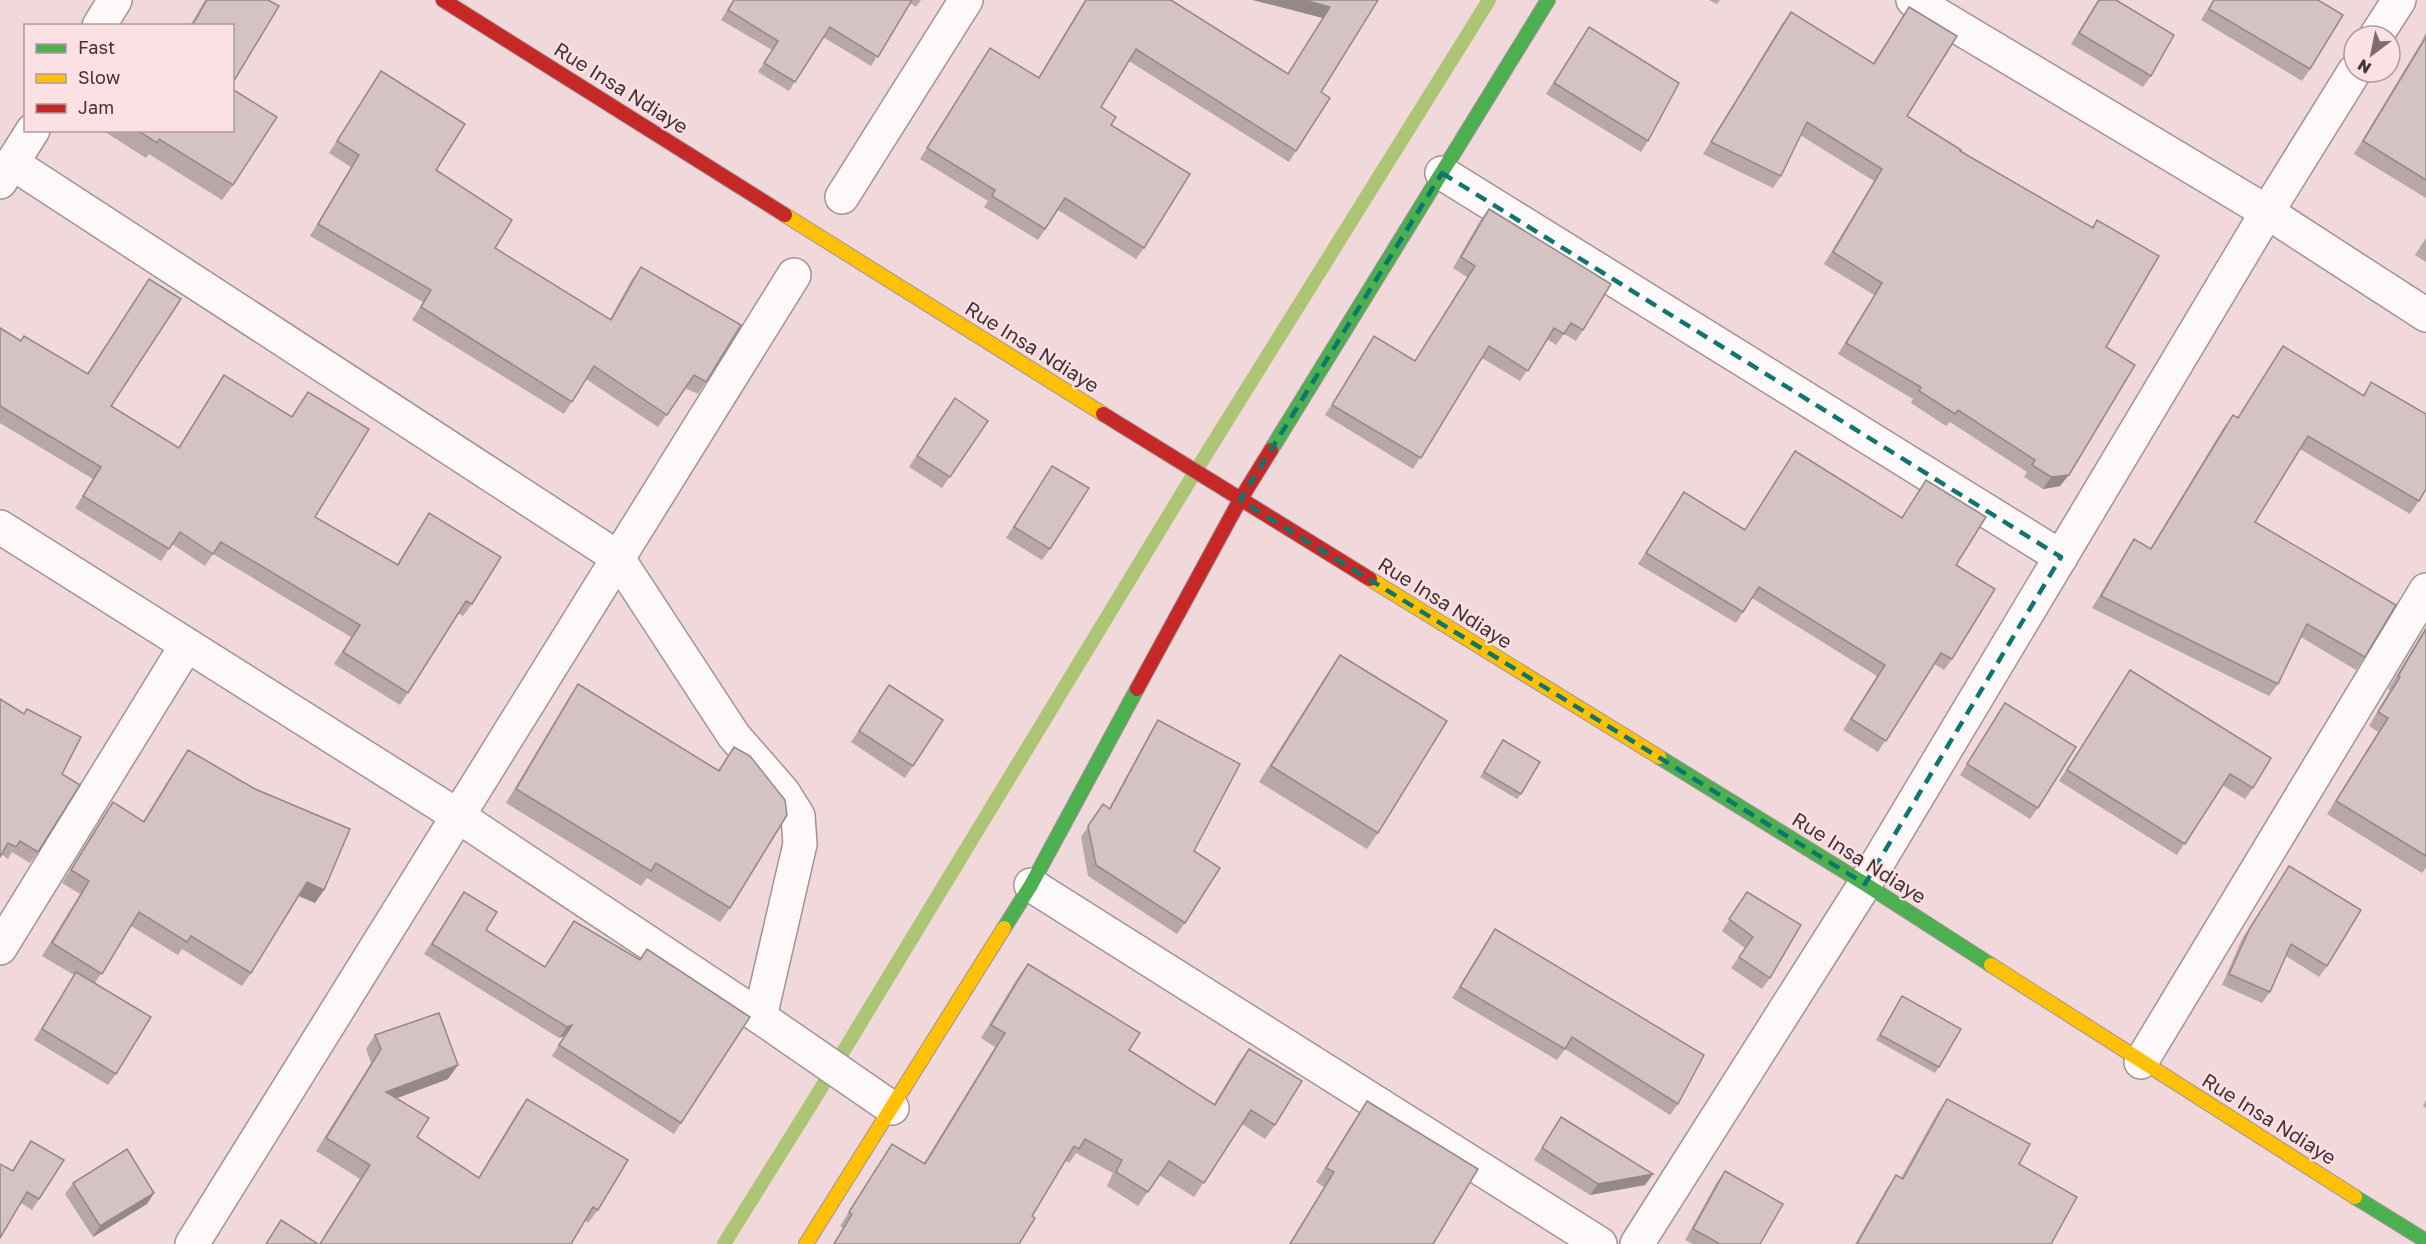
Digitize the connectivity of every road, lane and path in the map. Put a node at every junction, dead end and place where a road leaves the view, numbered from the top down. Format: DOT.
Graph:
graph roads {
  1 [pos="115,0"];
  2 [pos="443,0"];
  3 [pos="966,0"];
  4 [pos="1548,0"];
  5 [pos="1913,0"];
  6 [pos="2399,0"];
  7 [pos="100,24"];
  8 [pos="2384,24"];
  9 [pos="2347,84"];
  10 [pos="32,132"];
  11 [pos="6,172"];
  12 [pos="1442,173"];
  13 [pos="842,197"];
  14 [pos="2267,212"];
  15 [pos="794,275"];
  16 [pos="2426,315"];
  17 [pos="1240,500"];
  18 [pos="0,527"];
  19 [pos="617,557"];
  20 [pos="2061,557"];
  21 [pos="2426,590"];
  22 [pos="186,646"];
  23 [pos="458,816"];
  24 [pos="1865,884"];
  25 [pos="1031,885"];
  26 [pos="0,948"];
  27 [pos="760,1017"];
  28 [pos="2140,1062"];
  29 [pos="892,1108"];
  30 [pos="2426,1241"];
  31 [pos="192,1244"];
  32 [pos="806,1244"];
  33 [pos="1600,1244"];
  34 [pos="1637,1244"];
  1 -- 7 [label="street"];
  2 -- 17 [label="main road, Rue Insa Ndiaye"];
  3 -- 13 [label="street"];
  4 -- 12 [label="main road"];
  5 -- 14 [label="street"];
  6 -- 8 [label="street"];
  9 -- 14 [label="street"];
  10 -- 11 [label="street"];
  11 -- 19 [label="street"];
  12 -- 17 [label="main road"];
  12 -- 20 [label="street"];
  14 -- 16 [label="street"];
  14 -- 20 [label="street"];
  15 -- 19 [label="street"];
  17 -- 24 [label="main road, Rue Insa Ndiaye"];
  17 -- 25 [label="main road"];
  18 -- 22 [label="street"];
  19 -- 23 [label="street"];
  19 -- 27 [label="street"];
  20 -- 24 [label="street"];
  21 -- 28 [label="street"];
  22 -- 23 [label="street"];
  22 -- 26 [label="street"];
  23 -- 27 [label="street"];
  23 -- 31 [label="street"];
  24 -- 28 [label="main road, Rue Insa Ndiaye"];
  24 -- 34 [label="street"];
  25 -- 29 [label="main road"];
  25 -- 33 [label="street"];
  27 -- 29 [label="street"];
  28 -- 30 [label="main road, Rue Insa Ndiaye"];
  29 -- 32 [label="main road"];
}
